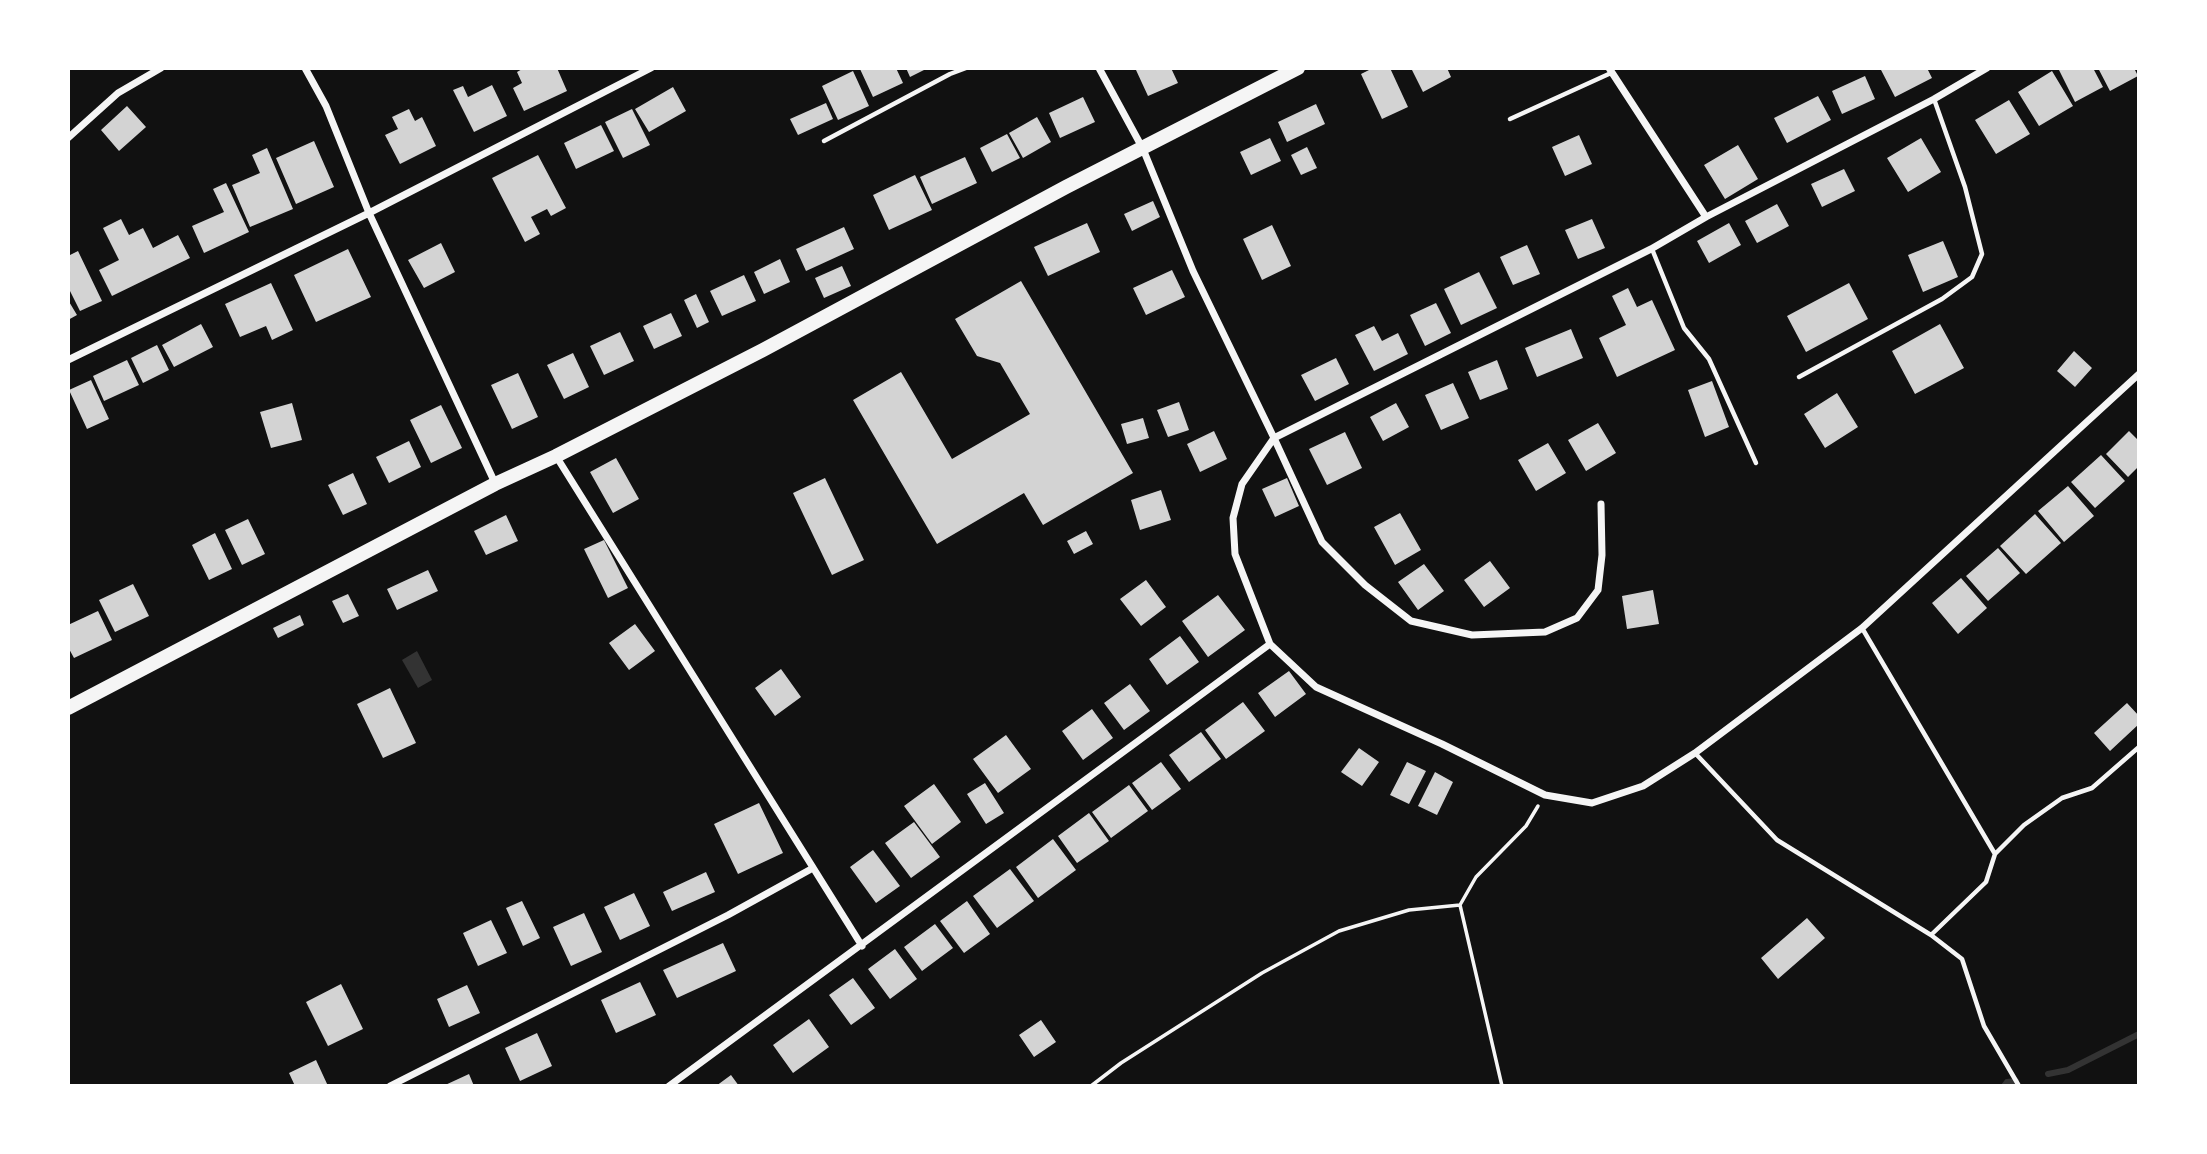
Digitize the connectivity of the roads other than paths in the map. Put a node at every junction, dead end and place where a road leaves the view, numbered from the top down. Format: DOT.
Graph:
graph roads {
  1 [pos="161,68"];
  2 [pos="305,68"];
  3 [pos="651,68"];
  4 [pos="966,68"];
  5 [pos="1099,68"];
  6 [pos="1298,68"];
  7 [pos="1987,68"];
  8 [pos="1611,70"];
  9 [pos="1934,99"];
  10 [pos="1510,119"];
  11 [pos="68,138"];
  12 [pos="824,141"];
  13 [pos="1143,149"];
  14 [pos="369,213"];
  15 [pos="1706,218"];
  16 [pos="1651,249"];
  17 [pos="68,360"];
  18 [pos="2139,374"];
  19 [pos="1799,377"];
  20 [pos="1274,438"];
  21 [pos="556,456"];
  22 [pos="1756,463"];
  23 [pos="495,484"];
  24 [pos="1601,504"];
  25 [pos="1862,628"];
  26 [pos="1270,644"];
  27 [pos="68,708"];
  28 [pos="2139,747"];
  29 [pos="1695,753"];
  30 [pos="1995,854"];
  31 [pos="813,868"];
  32 [pos="1931,936"];
  33 [pos="862,946"];
  34 [pos="390,1086"];
  35 [pos="669,1086"];
  36 [pos="2019,1086"];
  1 -- 11 [label="street"];
  2 -- 14 [label="street"];
  3 -- 14 [label="street"];
  4 -- 12 [label="lane"];
  5 -- 13 [label="street"];
  6 -- 13 [label="main road"];
  7 -- 9 [label="street"];
  8 -- 10 [label="lane"];
  8 -- 15 [label="street"];
  9 -- 15 [label="street"];
  9 -- 19 [label="lane"];
  13 -- 20 [label="street"];
  13 -- 21 [label="main road"];
  14 -- 17 [label="street"];
  14 -- 23 [label="street"];
  15 -- 16 [label="street"];
  16 -- 20 [label="street"];
  16 -- 22 [label="lane"];
  18 -- 25 [label="street"];
  20 -- 24 [label="street"];
  20 -- 26 [label="street"];
  21 -- 23 [label="main road"];
  21 -- 31 [label="street"];
  23 -- 27 [label="main road"];
  25 -- 29 [label="street"];
  25 -- 30 [label="lane"];
  26 -- 29 [label="street"];
  26 -- 33 [label="street"];
  28 -- 30 [label="lane"];
  29 -- 32 [label="lane"];
  30 -- 32 [label="lane"];
  31 -- 33 [label="street"];
  31 -- 34 [label="street"];
  32 -- 36 [label="lane"];
  33 -- 35 [label="street"];
}
